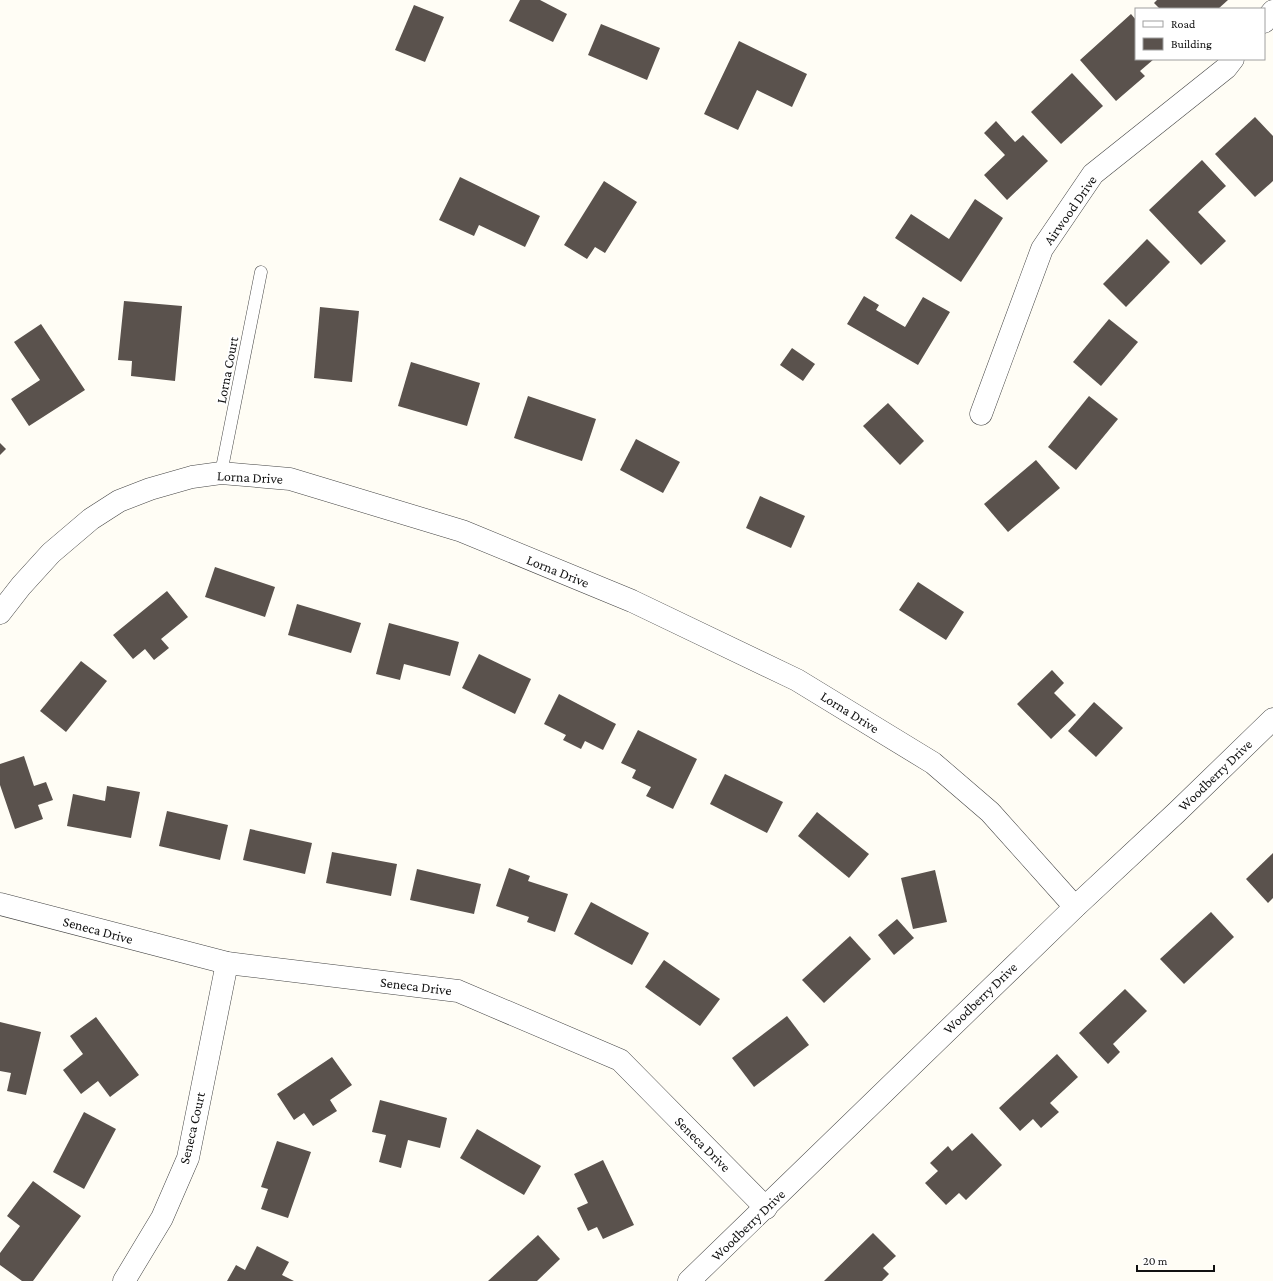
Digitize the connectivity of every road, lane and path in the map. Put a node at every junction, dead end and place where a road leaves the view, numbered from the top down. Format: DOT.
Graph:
graph roads {
  1 [pos="1273,11"];
  2 [pos="1265,21"];
  3 [pos="1232,60"];
  4 [pos="261,272"];
  5 [pos="981,414"];
  6 [pos="222,473"];
  7 [pos="0,613"];
  8 [pos="1273,719"];
  9 [pos="0,904"];
  10 [pos="1075,907"];
  11 [pos="227,963"];
  12 [pos="766,1208"];
  13 [pos="124,1281"];
  14 [pos="689,1281"];
  1 -- 2 [label="street"];
  3 -- 5 [label="street, Airwood Drive"];
  4 -- 6 [label="lane, Lorna Court"];
  6 -- 7 [label="street, Lorna Drive"];
  6 -- 10 [label="street, Lorna Drive"];
  8 -- 10 [label="street, Woodberry Drive"];
  9 -- 11 [label="street, Seneca Drive"];
  10 -- 12 [label="street, Woodberry Drive"];
  11 -- 12 [label="street, Seneca Drive"];
  11 -- 13 [label="street, Seneca Court"];
  12 -- 14 [label="street, Woodberry Drive"];
}
